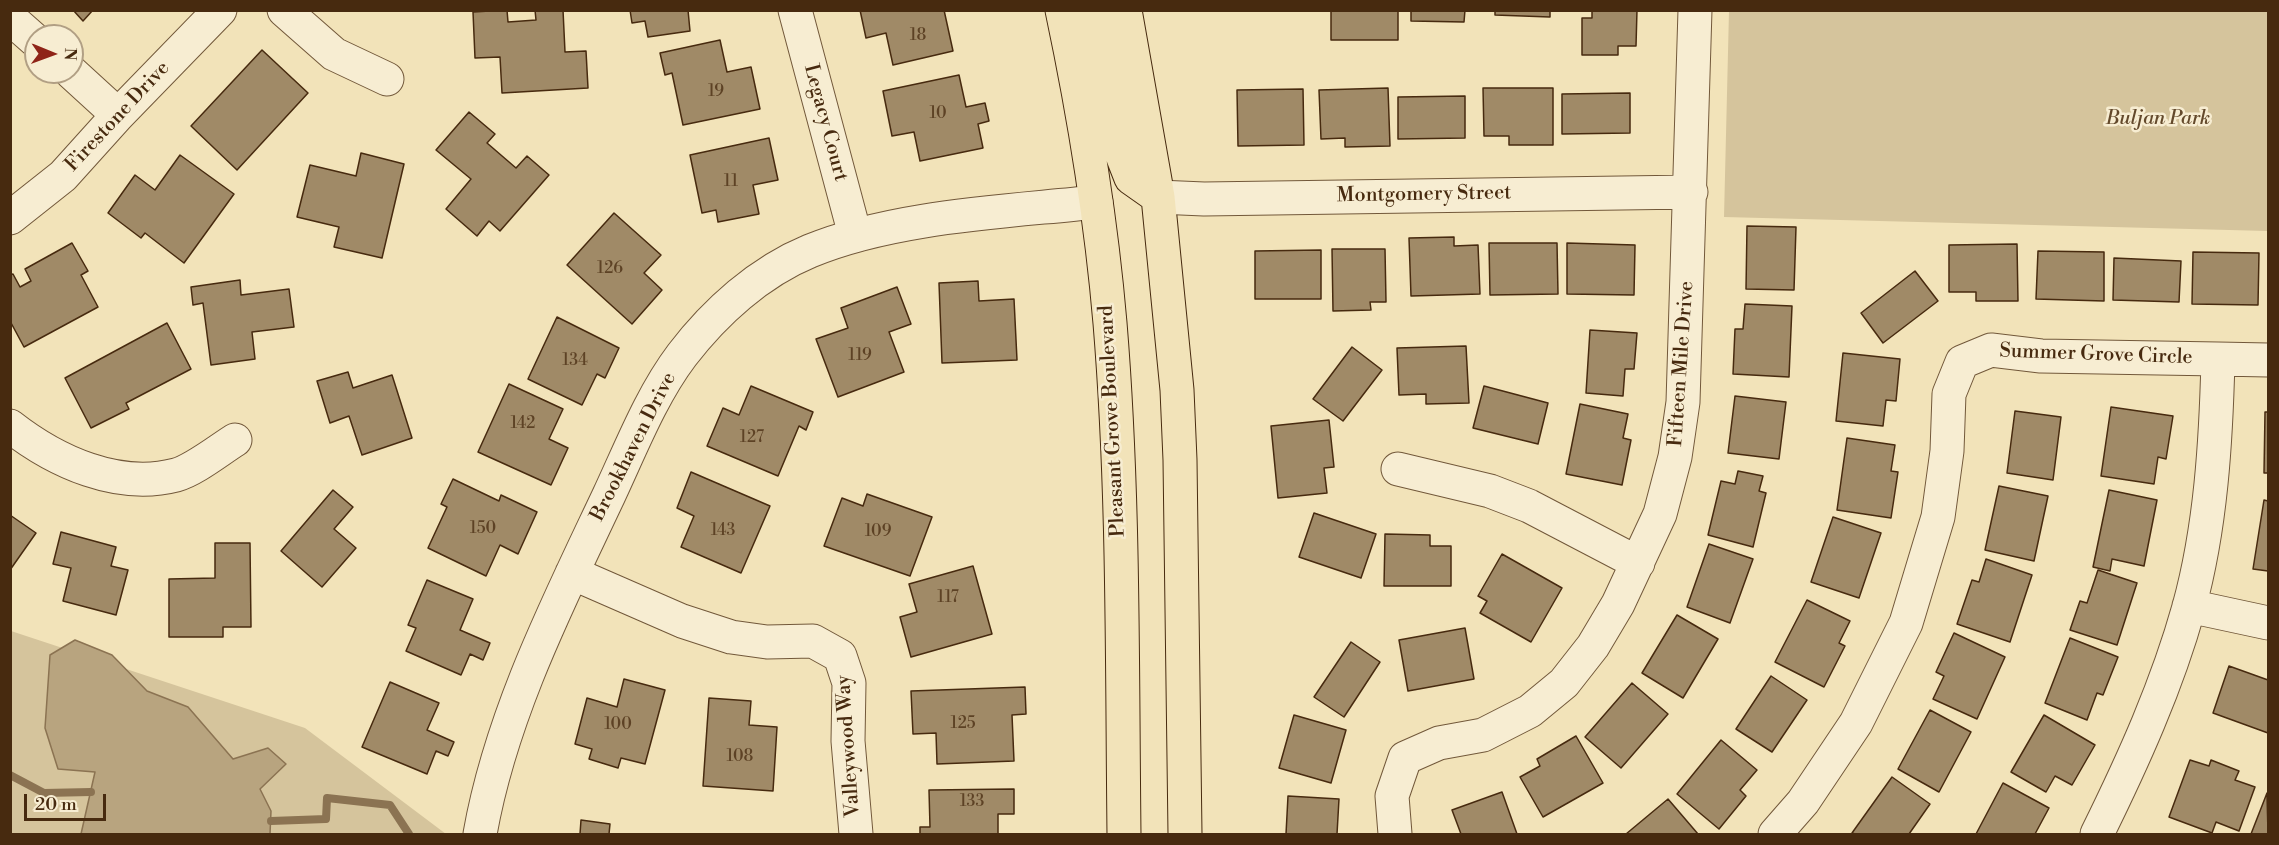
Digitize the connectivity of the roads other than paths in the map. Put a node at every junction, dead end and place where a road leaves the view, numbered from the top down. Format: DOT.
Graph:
graph roads {
  1 [pos="220,10"];
  2 [pos="284,10"];
  3 [pos="795,10"];
  4 [pos="1062,10"];
  5 [pos="1094,10"];
  6 [pos="1125,10"];
  7 [pos="1695,10"];
  8 [pos="10,18"];
  9 [pos="24,30"];
  10 [pos="387,79"];
  11 [pos="84,84"];
  12 [pos="118,114"];
  13 [pos="1690,192"];
  14 [pos="1158,196"];
  15 [pos="1096,202"];
  16 [pos="10,219"];
  17 [pos="855,235"];
  18 [pos="2218,359"];
  19 [pos="2268,360"];
  20 [pos="10,426"];
  21 [pos="236,440"];
  22 [pos="1398,469"];
  23 [pos="1638,563"];
  24 [pos="572,573"];
  25 [pos="2189,606"];
  26 [pos="2268,623"];
  27 [pos="480,834"];
  28 [pos="856,834"];
  29 [pos="1124,834"];
  30 [pos="1185,834"];
  31 [pos="1395,834"];
  32 [pos="1775,834"];
  33 [pos="2097,834"];
  1 -- 12 [label="street, Firestone Drive"];
  2 -- 10 [label="street"];
  3 -- 17 [label="street, Legacy Court"];
  4 -- 15 [label="main road, Pleasant Grove Boulevard"];
  5 -- 14 [label="main road"];
  6 -- 14 [label="main road"];
  7 -- 13 [label="street, Fifteen Mile Drive"];
  8 -- 9 [label="street"];
  11 -- 12 [label="street"];
  12 -- 16 [label="street, Firestone Drive"];
  13 -- 14 [label="street, Montgomery Street"];
  13 -- 23 [label="street, Fifteen Mile Drive"];
  14 -- 30 [label="main road"];
  15 -- 17 [label="street, Brookhaven Drive"];
  15 -- 29 [label="main road, Pleasant Grove Boulevard"];
  17 -- 24 [label="street, Brookhaven Drive"];
  18 -- 19 [label="street"];
  18 -- 25 [label="street, Summer Grove Circle"];
  18 -- 32 [label="street, Summer Grove Circle"];
  20 -- 21 [label="street"];
  22 -- 23 [label="street"];
  23 -- 31 [label="street, Fifteen Mile Drive"];
  24 -- 27 [label="street, Brookhaven Drive"];
  24 -- 28 [label="street, Valleywood Way"];
  25 -- 26 [label="street"];
  25 -- 33 [label="street, Summer Grove Circle"];
}
